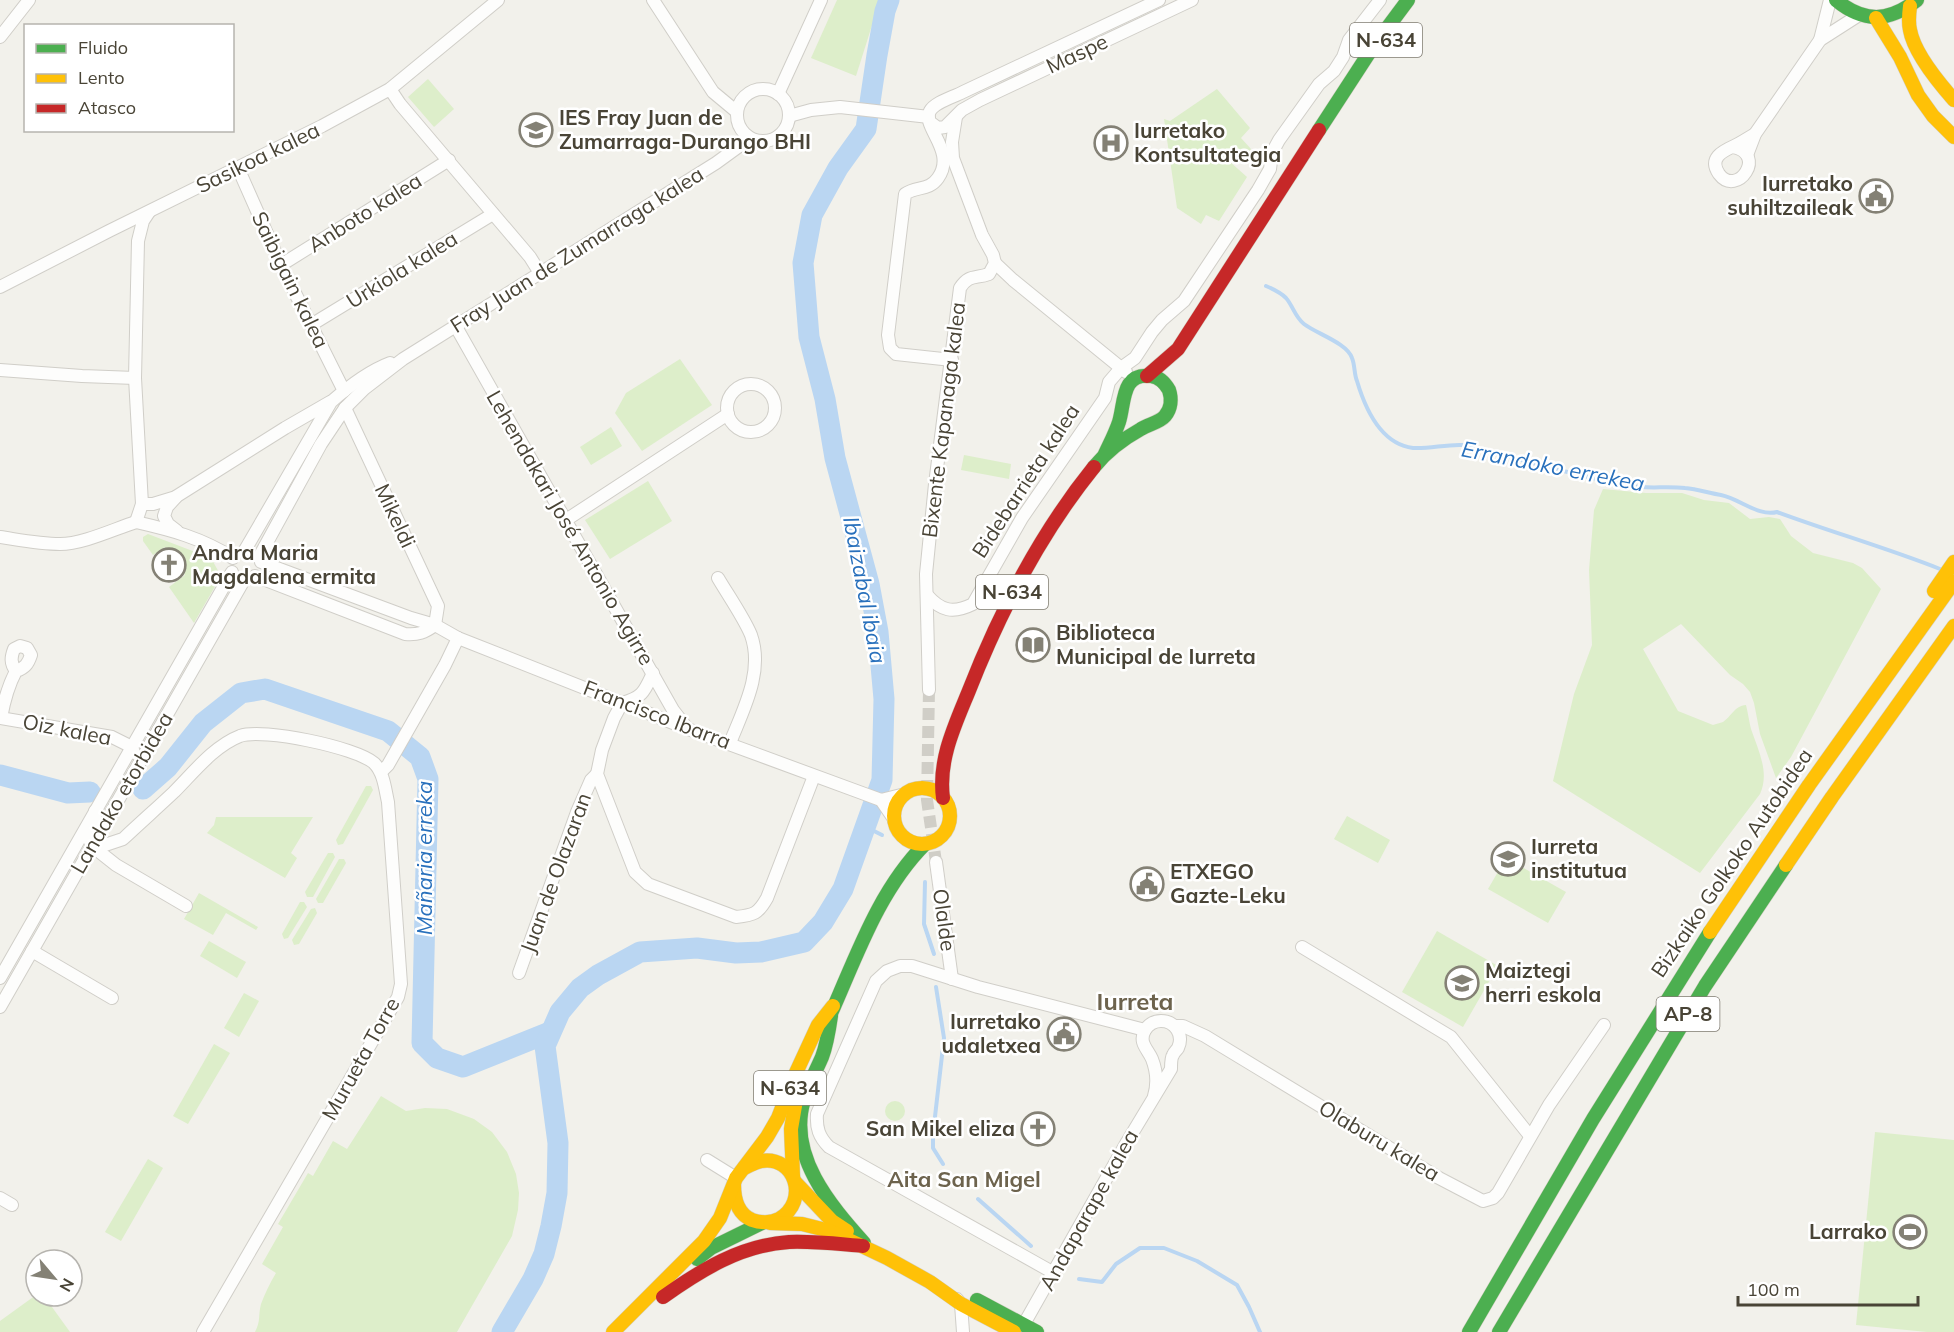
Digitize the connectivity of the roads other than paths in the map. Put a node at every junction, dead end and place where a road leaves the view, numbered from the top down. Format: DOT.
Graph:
graph roads {
  1 [pos="29,0"];
  2 [pos="498,0"];
  3 [pos="653,0"];
  4 [pos="821,0"];
  5 [pos="1159,0"];
  6 [pos="1192,0"];
  7 [pos="1380,0"];
  8 [pos="1408,0"];
  9 [pos="1419,0"];
  10 [pos="1830,0"];
  11 [pos="1836,0"];
  12 [pos="1913,3"];
  13 [pos="1859,15"];
  14 [pos="1876,18"];
  15 [pos="1,33"];
  16 [pos="1887,35"];
  17 [pos="1820,40"];
  18 [pos="1923,56"];
  19 [pos="1954,77"];
  20 [pos="1352,79"];
  21 [pos="1954,85"];
  22 [pos="390,89"];
  23 [pos="1954,93"];
  24 [pos="778,94"];
  25 [pos="1954,100"];
  26 [pos="1954,111"];
  27 [pos="737,112"];
  28 [pos="959,113"];
  29 [pos="789,116"];
  30 [pos="929,120"];
  31 [pos="1954,128"];
  32 [pos="1755,134"];
  33 [pos="747,136"];
  34 [pos="1954,137"];
  35 [pos="1954,146"];
  36 [pos="1733,147"];
  37 [pos="1747,155"];
  38 [pos="449,160"];
  39 [pos="238,168"];
  40 [pos="150,211"];
  41 [pos="493,214"];
  42 [pos="117,227"];
  43 [pos="139,236"];
  44 [pos="995,263"];
  45 [pos="281,265"];
  46 [pos="540,273"];
  47 [pos="0,287"];
  48 [pos="311,325"];
  49 [pos="455,325"];
  50 [pos="1178,349"];
  51 [pos="403,359"];
  52 [pos="952,360"];
  53 [pos="1121,368"];
  54 [pos="0,370"];
  55 [pos="1143,376"];
  56 [pos="135,378"];
  57 [pos="1111,379"];
  58 [pos="1167,387"];
  59 [pos="344,391"];
  60 [pos="332,402"];
  61 [pos="1122,402"];
  62 [pos="345,408"];
  63 [pos="728,414"];
  64 [pos="1147,425"];
  65 [pos="1104,456"];
  66 [pos="177,496"];
  67 [pos="142,504"];
  68 [pos="566,520"];
  69 [pos="136,522"];
  70 [pos="177,531"];
  71 [pos="0,537"];
  72 [pos="245,550"];
  73 [pos="233,558"];
  74 [pos="260,560"];
  75 [pos="1954,562"];
  76 [pos="232,572"];
  77 [pos="250,578"];
  78 [pos="718,578"];
  79 [pos="1954,582"];
  80 [pos="927,595"];
  81 [pos="435,625"];
  82 [pos="1954,626"];
  83 [pos="458,638"];
  84 [pos="1954,649"];
  85 [pos="16,671"];
  86 [pos="653,673"];
  87 [pos="929,690"];
  88 [pos="622,703"];
  89 [pos="1895,709"];
  90 [pos="1856,717"];
  91 [pos="0,718"];
  92 [pos="688,729"];
  93 [pos="730,743"];
  94 [pos="948,744"];
  95 [pos="132,747"];
  96 [pos="384,768"];
  97 [pos="597,774"];
  98 [pos="814,776"];
  99 [pos="125,788"];
  100 [pos="911,792"];
  101 [pos="943,798"];
  102 [pos="881,800"];
  103 [pos="95,811"];
  104 [pos="896,831"];
  105 [pos="925,844"];
  106 [pos="92,846"];
  107 [pos="936,862"];
  108 [pos="892,864"];
  109 [pos="880,904"];
  110 [pos="186,906"];
  111 [pos="1302,947"];
  112 [pos="32,951"];
  113 [pos="519,973"];
  114 [pos="0,978"];
  115 [pos="952,978"];
  116 [pos="112,998"];
  117 [pos="833,1006"];
  118 [pos="0,1007"];
  119 [pos="1604,1025"];
  120 [pos="1174,1026"];
  121 [pos="1145,1030"];
  122 [pos="1205,1036"];
  123 [pos="1176,1050"];
  124 [pos="1151,1056"];
  125 [pos="1154,1096"];
  126 [pos="1530,1136"];
  127 [pos="707,1160"];
  128 [pos="738,1177"];
  129 [pos="794,1179"];
  130 [pos="0,1198"];
  131 [pos="12,1205"];
  132 [pos="765,1223"];
  133 [pos="864,1244"];
  134 [pos="1054,1273"];
  135 [pos="930,1282"];
  136 [pos="947,1286"];
  137 [pos="961,1304"];
  138 [pos="638,1308"];
  139 [pos="1023,1329"];
  140 [pos="203,1332"];
  141 [pos="613,1332"];
  142 [pos="963,1332"];
  143 [pos="1037,1332"];
  144 [pos="1469,1332"];
  145 [pos="1499,1332"];
  1 -- 15 [label="street"];
  2 -- 22 [label="street, Sasikoa kalea"];
  3 -- 27 [label="street"];
  4 -- 24 [label="street"];
  5 -- 30 [label="street, Maspe"];
  6 -- 28 [label="street, Maspe"];
  7 -- 53 [label="street"];
  8 -- 20 [label="main road, N-634"];
  9 -- 20 [label="main road, N-634"];
  10 -- 17 [label="street"];
  11 -- 13 [label="main road"];
  12 -- 14 [label="main road"];
  12 -- 18 [label="main road"];
  13 -- 14 [label="main road"];
  13 -- 17 [label="street"];
  14 -- 16 [label="main road"];
  16 -- 31 [label="main road"];
  16 -- 34 [label="main road"];
  16 -- 35 [label="main road"];
  17 -- 32 [label="street"];
  18 -- 19 [label="main road"];
  18 -- 21 [label="main road"];
  18 -- 23 [label="main road"];
  18 -- 25 [label="main road"];
  18 -- 26 [label="main road"];
  20 -- 50 [label="main road, N-634"];
  22 -- 38 [label="street"];
  22 -- 39 [label="street, Sasikoa kalea"];
  24 -- 27 [label="street"];
  24 -- 29 [label="street"];
  27 -- 33 [label="street"];
  28 -- 30 [label="street, Maspe"];
  28 -- 44 [label="street"];
  29 -- 30 [label="street"];
  29 -- 33 [label="street"];
  30 -- 52 [label="street"];
  32 -- 36 [label="street"];
  32 -- 37 [label="street"];
  33 -- 46 [label="street, Fray Juan de Zumarraga kalea"];
  36 -- 37 [label="street"];
  36 -- 37 [label="street"];
  38 -- 41 [label="street"];
  38 -- 45 [label="street, Anboto kalea"];
  39 -- 40 [label="street, Sasikoa kalea"];
  39 -- 45 [label="street, Saibigain kalea"];
  40 -- 42 [label="street, Sasikoa kalea"];
  40 -- 43 [label="street"];
  41 -- 46 [label="street"];
  41 -- 48 [label="street, Urkiola kalea"];
  42 -- 43 [label="street"];
  42 -- 47 [label="street, Sasikoa kalea"];
  43 -- 56 [label="street"];
  44 -- 52 [label="street, Bixente Kapanaga kalea"];
  44 -- 53 [label="street"];
  45 -- 48 [label="street, Saibigain kalea"];
  46 -- 49 [label="street, Fray Juan de Zumarraga kalea"];
  48 -- 59 [label="street, Saibigain kalea"];
  49 -- 51 [label="street, Fray Juan de Zumarraga kalea"];
  49 -- 68 [label="street, Lehendakari José Antonio Agirre"];
  50 -- 55 [label="main road"];
  50 -- 58 [label="main road"];
  51 -- 59 [label="street"];
  51 -- 62 [label="street"];
  52 -- 80 [label="street, Bixente Kapanaga kalea"];
  53 -- 55 [label="street"];
  53 -- 57 [label="street, Bidebarrieta kalea"];
  54 -- 56 [label="street"];
  55 -- 58 [label="main road"];
  55 -- 61 [label="main road"];
  56 -- 67 [label="street"];
  57 -- 61 [label="street"];
  57 -- 80 [label="street, Bidebarrieta kalea"];
  58 -- 64 [label="main road"];
  59 -- 60 [label="street"];
  60 -- 66 [label="street"];
  60 -- 72 [label="street"];
  61 -- 64 [label="main road"];
  61 -- 65 [label="main road"];
  62 -- 74 [label="street"];
  62 -- 81 [label="street, Mikeldi"];
  63 -- 68 [label="street"];
  64 -- 65 [label="main road"];
  65 -- 94 [label="main road, N-634"];
  66 -- 67 [label="street"];
  66 -- 70 [label="street"];
  67 -- 69 [label="street"];
  68 -- 86 [label="street, Lehendakari José Antonio Agirre"];
  69 -- 70 [label="street"];
  69 -- 71 [label="street"];
  70 -- 73 [label="street"];
  72 -- 73 [label="street"];
  72 -- 74 [label="street"];
  73 -- 76 [label="street"];
  74 -- 77 [label="street"];
  74 -- 81 [label="street, Francisco Ibarra"];
  75 -- 90 [label="main road"];
  76 -- 77 [label="street"];
  76 -- 95 [label="street, Landako etorbidea"];
  77 -- 81 [label="street"];
  77 -- 99 [label="street, Landako etorbidea"];
  78 -- 93 [label="street"];
  79 -- 90 [label="main road, Bizkaiko Golkoko Autobidea / AP-8"];
  80 -- 87 [label="street"];
  81 -- 83 [label="street, Francisco Ibarra"];
  82 -- 89 [label="main road, AP-8"];
  83 -- 88 [label="street, Francisco Ibarra"];
  83 -- 96 [label="street"];
  84 -- 89 [label="main road"];
  85 -- 91 [label="street"];
  86 -- 88 [label="street"];
  86 -- 92 [label="street, Lehendakari José Antonio Agirre"];
  88 -- 92 [label="street, Francisco Ibarra"];
  88 -- 97 [label="street, Juan de Olazaran"];
  89 -- 145 [label="main road, AP-8"];
  90 -- 144 [label="main road, Bizkaiko Golkoko Autobidea / AP-8"];
  91 -- 95 [label="street, Oiz kalea"];
  92 -- 93 [label="street, Francisco Ibarra"];
  93 -- 98 [label="street, Francisco Ibarra"];
  94 -- 100 [label="main road, N-634"];
  94 -- 101 [label="main road"];
  95 -- 99 [label="street"];
  95 -- 103 [label="street, Landako etorbidea"];
  96 -- 106 [label="street"];
  96 -- 140 [label="street, Murueta Torre"];
  97 -- 98 [label="street, Juan de Olazaran"];
  97 -- 113 [label="street, Juan de Olazaran"];
  98 -- 102 [label="street, Francisco Ibarra"];
  99 -- 106 [label="street, Landako etorbidea"];
  100 -- 101 [label="main road"];
  100 -- 102 [label="street"];
  100 -- 104 [label="main road, N-634"];
  101 -- 105 [label="main road, N-634"];
  102 -- 104 [label="street"];
  103 -- 106 [label="street"];
  103 -- 114 [label="street, Landako etorbidea"];
  104 -- 105 [label="main road"];
  105 -- 109 [label="main road, N-634"];
  106 -- 110 [label="street"];
  106 -- 112 [label="street, Landako etorbidea"];
  107 -- 115 [label="street, Olalde"];
  108 -- 109 [label="main road, N-634"];
  109 -- 117 [label="main road, N-634"];
  111 -- 126 [label="street"];
  112 -- 116 [label="street"];
  112 -- 118 [label="street, Landako etorbidea"];
  115 -- 121 [label="street"];
  115 -- 134 [label="street"];
  117 -- 128 [label="main road, N-634"];
  117 -- 129 [label="main road, N-634"];
  117 -- 133 [label="main road"];
  119 -- 126 [label="street, Olaburu kalea"];
  120 -- 121 [label="street"];
  120 -- 122 [label="street"];
  120 -- 123 [label="street"];
  121 -- 124 [label="street"];
  122 -- 123 [label="street"];
  122 -- 126 [label="street, Olaburu kalea"];
  123 -- 124 [label="street"];
  123 -- 125 [label="street, Andaparape kalea"];
  124 -- 125 [label="street"];
  125 -- 134 [label="street, Andaparape kalea"];
  127 -- 128 [label="street"];
  128 -- 129 [label="main road"];
  128 -- 132 [label="main road"];
  128 -- 138 [label="main road, N-634"];
  129 -- 132 [label="main road, N-634"];
  129 -- 133 [label="main road"];
  130 -- 131 [label="street"];
  132 -- 133 [label="main road"];
  132 -- 138 [label="main road, N-634"];
  133 -- 135 [label="main road"];
  133 -- 138 [label="main road"];
  134 -- 139 [label="street, Andaparape kalea"];
  135 -- 136 [label="main road"];
  135 -- 137 [label="main road"];
  136 -- 137 [label="street"];
  136 -- 139 [label="main road"];
  137 -- 139 [label="main road"];
  137 -- 142 [label="street"];
  138 -- 141 [label="main road, N-634"];
  139 -- 143 [label="main road"];
}
